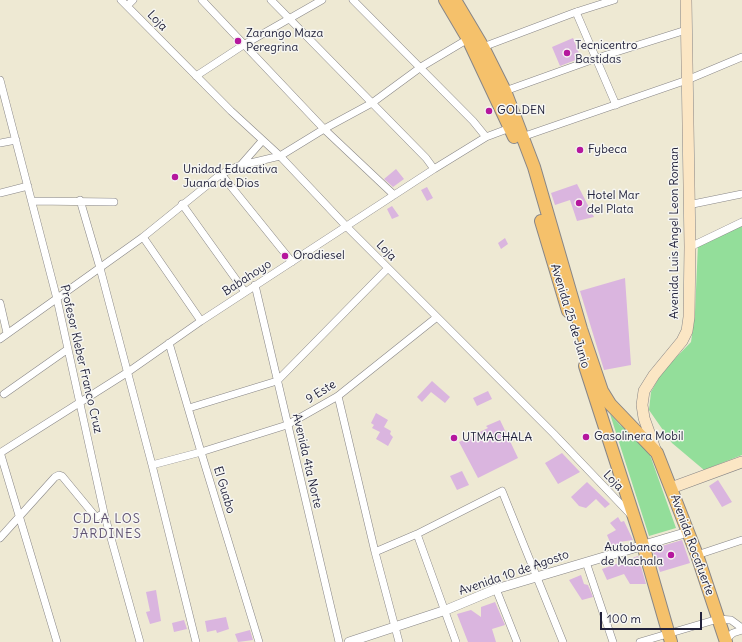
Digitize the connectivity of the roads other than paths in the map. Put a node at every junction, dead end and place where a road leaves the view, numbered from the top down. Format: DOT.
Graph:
graph roads {
  1 [pos="121,0"];
  2 [pos="133,0"];
  3 [pos="202,0"];
  4 [pos="270,0"];
  5 [pos="322,0"];
  6 [pos="353,0"];
  7 [pos="445,0"];
  8 [pos="455,0"];
  9 [pos="614,0"];
  10 [pos="686,0"];
  11 [pos="127,6"];
  12 [pos="576,12"];
  13 [pos="288,19"];
  14 [pos="686,30"];
  15 [pos="468,39"];
  16 [pos="245,44"];
  17 [pos="483,47"];
  18 [pos="742,57"];
  19 [pos="597,58"];
  20 [pos="421,67"];
  21 [pos="196,76"];
  22 [pos="687,80"];
  23 [pos="1,84"];
  24 [pos="505,91"];
  25 [pos="372,103"];
  26 [pos="616,105"];
  27 [pos="510,128"];
  28 [pos="324,129"];
  29 [pos="486,137"];
  30 [pos="522,137"];
  31 [pos="16,140"];
  32 [pos="262,141"];
  33 [pos="0,143"];
  34 [pos="280,156"];
  35 [pos="241,165"];
  36 [pos="434,169"];
  37 [pos="221,174"];
  38 [pos="28,186"];
  39 [pos="0,193"];
  40 [pos="742,194"];
  41 [pos="394,195"];
  42 [pos="80,200"];
  43 [pos="32,201"];
  44 [pos="114,202"];
  45 [pos="182,204"];
  46 [pos="688,206"];
  47 [pos="742,222"];
  48 [pos="346,226"];
  49 [pos="143,237"];
  50 [pos="690,247"];
  51 [pos="292,262"];
  52 [pos="100,268"];
  53 [pos="388,268"];
  54 [pos="255,285"];
  55 [pos="245,292"];
  56 [pos="57,299"];
  57 [pos="0,303"];
  58 [pos="437,317"];
  59 [pos="201,321"];
  60 [pos="7,333"];
  61 [pos="0,339"];
  62 [pos="170,343"];
  63 [pos="68,349"];
  64 [pos="128,372"];
  65 [pos="277,380"];
  66 [pos="4,394"];
  67 [pos="338,396"];
  68 [pos="80,402"];
  69 [pos="189,408"];
  70 [pos="287,425"];
  71 [pos="655,449"];
  72 [pos="201,452"];
  73 [pos="0,453"];
  74 [pos="742,462"];
  75 [pos="152,465"];
  76 [pos="671,488"];
  77 [pos="104,513"];
  78 [pos="18,517"];
  79 [pos="634,517"];
  80 [pos="688,532"];
  81 [pos="417,534"];
  82 [pos="0,538"];
  83 [pos="742,540"];
  84 [pos="644,545"];
  85 [pos="375,552"];
  86 [pos="696,555"];
  87 [pos="586,562"];
  88 [pos="538,576"];
  89 [pos="496,589"];
  90 [pos="446,610"];
  91 [pos="718,619"];
  92 [pos="395,626"];
  93 [pos="742,629"];
  94 [pos="670,638"];
  95 [pos="726,641"];
  96 [pos="57,642"];
  97 [pos="140,642"];
  98 [pos="196,642"];
  99 [pos="259,642"];
  100 [pos="339,642"];
  101 [pos="349,642"];
  102 [pos="399,642"];
  103 [pos="456,642"];
  104 [pos="517,642"];
  105 [pos="563,642"];
  106 [pos="613,642"];
  107 [pos="640,642"];
  1 -- 11 [label="street, Loja"];
  2 -- 11 [label="street"];
  3 -- 16 [label="street"];
  4 -- 13 [label="street"];
  5 -- 13 [label="street"];
  6 -- 20 [label="street"];
  7 -- 15 [label="main road, Avenida 25 de Junio"];
  8 -- 17 [label="main road, Avenida 25 de Junio"];
  9 -- 12 [label="street"];
  10 -- 14 [label="main road, Avenida Luis Angel Leon Roman"];
  11 -- 21 [label="street, Loja"];
  12 -- 17 [label="street"];
  12 -- 19 [label="street"];
  13 -- 16 [label="street"];
  13 -- 25 [label="street"];
  14 -- 19 [label="street"];
  14 -- 22 [label="main road, Avenida Luis Angel Leon Roman"];
  15 -- 20 [label="street"];
  15 -- 27 [label="main road, Avenida 25 de Junio"];
  16 -- 21 [label="street"];
  16 -- 28 [label="street"];
  17 -- 24 [label="main road, Avenida 25 de Junio"];
  18 -- 22 [label="street"];
  19 -- 24 [label="street"];
  19 -- 26 [label="street"];
  20 -- 25 [label="street"];
  20 -- 29 [label="street"];
  21 -- 32 [label="street, Loja"];
  22 -- 26 [label="street"];
  22 -- 46 [label="main road, Avenida Luis Angel Leon Roman"];
  23 -- 31 [label="street, Profesor Kleber Franco Cruz"];
  24 -- 30 [label="main road, Avenida 25 de Junio"];
  25 -- 28 [label="street"];
  25 -- 36 [label="street"];
  26 -- 30 [label="street"];
  27 -- 29 [label="street, Babahoyo"];
  27 -- 79 [label="main road, Avenida 25 de Junio"];
  28 -- 34 [label="street"];
  28 -- 41 [label="street"];
  29 -- 36 [label="street, Babahoyo"];
  30 -- 71 [label="main road, Avenida 25 de Junio"];
  31 -- 33 [label="street"];
  31 -- 38 [label="street, Profesor Kleber Franco Cruz"];
  32 -- 34 [label="street, Loja"];
  32 -- 35 [label="street"];
  34 -- 35 [label="street"];
  34 -- 48 [label="street, Loja"];
  35 -- 37 [label="street"];
  36 -- 41 [label="street, Babahoyo"];
  37 -- 45 [label="street"];
  37 -- 51 [label="street"];
  38 -- 39 [label="street"];
  38 -- 43 [label="street, Profesor Kleber Franco Cruz"];
  40 -- 46 [label="street"];
  41 -- 48 [label="street, Babahoyo"];
  42 -- 43 [label="street"];
  42 -- 44 [label="street"];
  42 -- 52 [label="street"];
  43 -- 56 [label="street, Profesor Kleber Franco Cruz"];
  45 -- 49 [label="street"];
  45 -- 55 [label="street"];
  46 -- 50 [label="main road, Avenida Luis Angel Leon Roman"];
  47 -- 50 [label="street"];
  48 -- 51 [label="street, Babahoyo"];
  48 -- 53 [label="street, Loja"];
  49 -- 52 [label="street"];
  49 -- 59 [label="street"];
  50 -- 71 [label="main road, Avenida Luis Angel Leon Roman"];
  51 -- 54 [label="street, Babahoyo"];
  52 -- 56 [label="street"];
  52 -- 64 [label="street"];
  53 -- 58 [label="street, Loja"];
  53 -- 65 [label="street"];
  54 -- 55 [label="street, Babahoyo"];
  54 -- 65 [label="street, Avenida 4ta Norte"];
  55 -- 59 [label="street, Babahoyo"];
  56 -- 60 [label="street"];
  56 -- 63 [label="street, Profesor Kleber Franco Cruz"];
  57 -- 60 [label="street"];
  58 -- 67 [label="street, 9 Este"];
  58 -- 79 [label="street, Loja"];
  59 -- 62 [label="street, Babahoyo"];
  60 -- 61 [label="street"];
  62 -- 64 [label="street, Babahoyo"];
  62 -- 69 [label="street, El Guabo"];
  63 -- 66 [label="street"];
  63 -- 68 [label="street, Profesor Kleber Franco Cruz"];
  64 -- 68 [label="street, Babahoyo"];
  64 -- 75 [label="street"];
  65 -- 69 [label="street"];
  65 -- 70 [label="street, Avenida 4ta Norte"];
  67 -- 70 [label="street, 9 Este"];
  67 -- 85 [label="street"];
  68 -- 73 [label="street, Babahoyo"];
  68 -- 77 [label="street, Profesor Kleber Franco Cruz"];
  69 -- 72 [label="street, El Guabo"];
  70 -- 72 [label="street, 9 Este"];
  70 -- 100 [label="street, Avenida 4ta Norte"];
  71 -- 76 [label="main road, Avenida Rocafuerte"];
  72 -- 75 [label="street, 9 Este"];
  72 -- 99 [label="street, El Guabo"];
  73 -- 78 [label="street"];
  74 -- 76 [label="main road"];
  75 -- 98 [label="street"];
  76 -- 80 [label="main road, Avenida Rocafuerte"];
  77 -- 78 [label="street"];
  77 -- 97 [label="street, Profesor Kleber Franco Cruz"];
  78 -- 82 [label="street"];
  78 -- 96 [label="street"];
  79 -- 84 [label="main road, Avenida 25 de Junio"];
  80 -- 84 [label="street, Avenida 10 de Agosto"];
  80 -- 86 [label="main road, Avenida Rocafuerte"];
  81 -- 85 [label="street"];
  81 -- 88 [label="street"];
  81 -- 90 [label="street"];
  83 -- 86 [label="street"];
  84 -- 87 [label="street, Avenida 10 de Agosto"];
  84 -- 94 [label="main road, Avenida 25 de Junio"];
  85 -- 92 [label="street"];
  86 -- 91 [label="main road, Avenida Rocafuerte"];
  87 -- 88 [label="street, Avenida 10 de Agosto"];
  87 -- 106 [label="street"];
  88 -- 89 [label="street, Avenida 10 de Agosto"];
  88 -- 105 [label="street"];
  89 -- 90 [label="street, Avenida 10 de Agosto"];
  89 -- 104 [label="street"];
  90 -- 92 [label="street, Avenida 10 de Agosto"];
  90 -- 103 [label="street"];
  91 -- 93 [label="street"];
  91 -- 94 [label="street"];
  91 -- 95 [label="main road, Avenida Rocafuerte"];
  92 -- 101 [label="street, Avenida 10 de Agosto"];
  92 -- 102 [label="street"];
  93 -- 95 [label="street"];
  94 -- 107 [label="street"];
}
